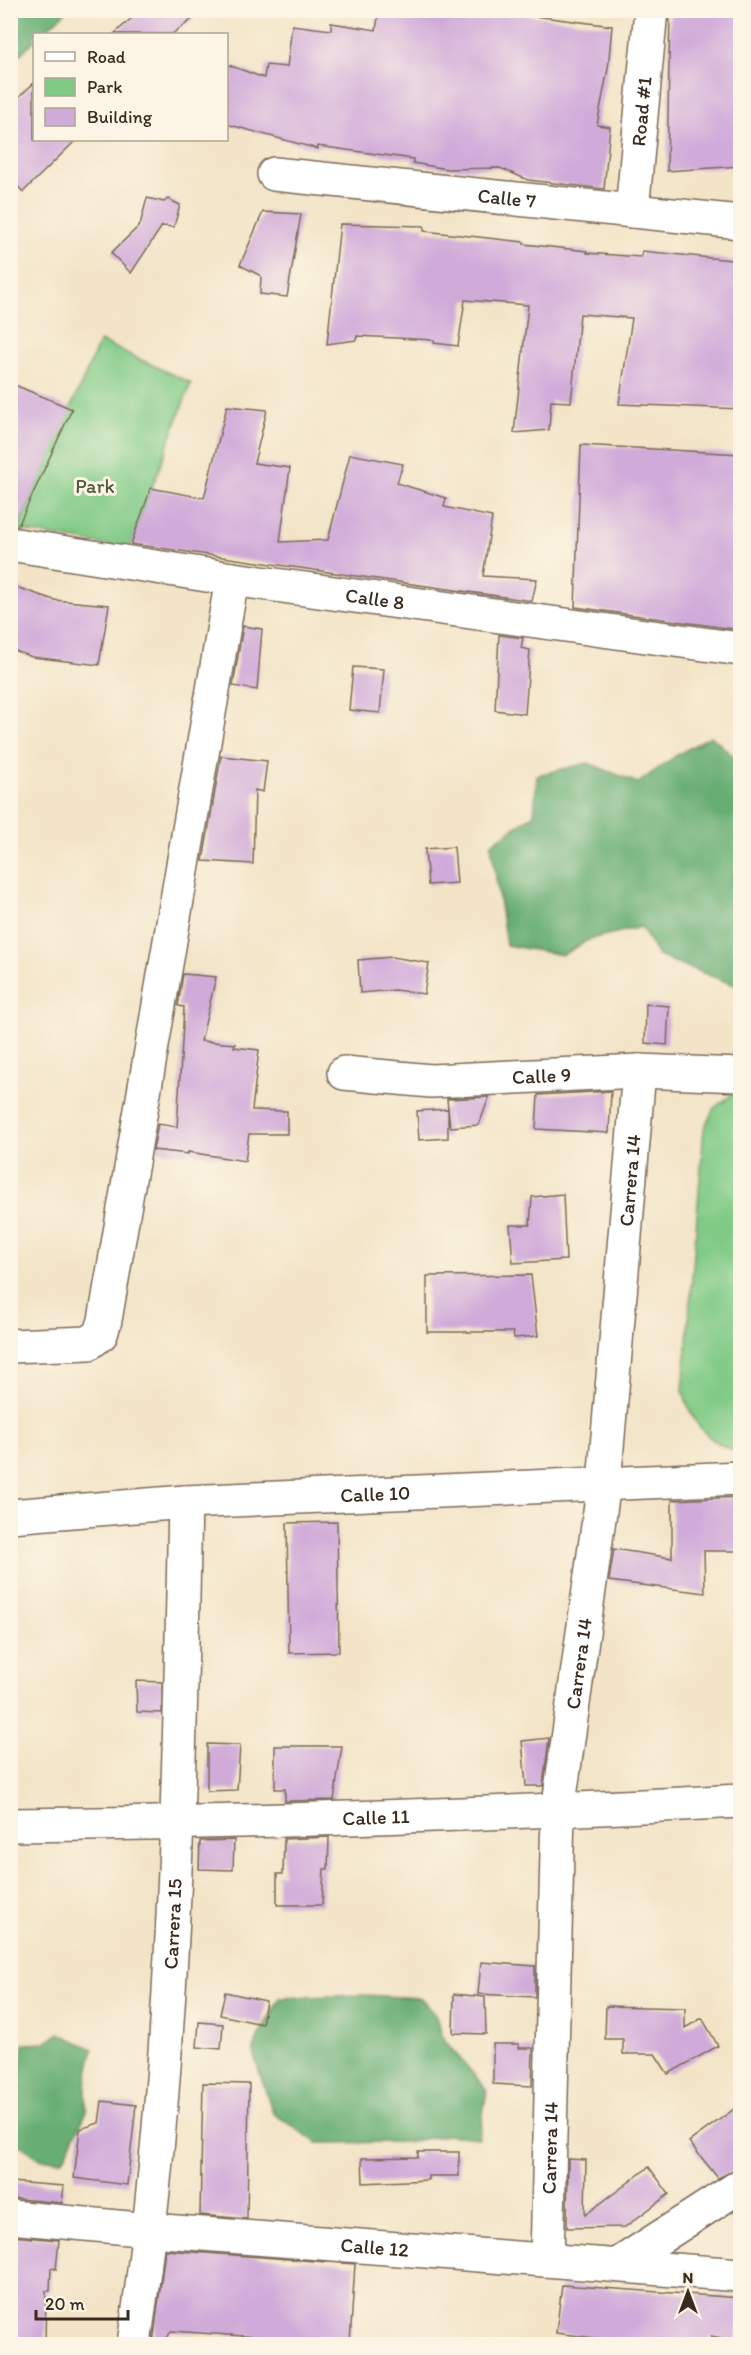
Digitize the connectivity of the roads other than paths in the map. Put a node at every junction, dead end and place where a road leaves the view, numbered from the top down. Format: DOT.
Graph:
graph roads {
  1 [pos="651,10"];
  2 [pos="274,174"];
  3 [pos="632,211"];
  4 [pos="741,222"];
  5 [pos="10,544"];
  6 [pos="232,579"];
  7 [pos="741,650"];
  8 [pos="639,1071"];
  9 [pos="344,1073"];
  10 [pos="741,1075"];
  11 [pos="10,1346"];
  12 [pos="741,1478"];
  13 [pos="604,1483"];
  14 [pos="185,1502"];
  15 [pos="10,1516"];
  16 [pos="741,1801"];
  17 [pos="558,1811"];
  18 [pos="178,1823"];
  19 [pos="10,1825"];
  20 [pos="741,2186"];
  21 [pos="10,2217"];
  22 [pos="150,2230"];
  23 [pos="547,2259"];
  24 [pos="619,2264"];
  25 [pos="741,2275"];
  26 [pos="134,2344"];
  1 -- 3 [label="street, Road #1"];
  2 -- 3 [label="street, Calle 7"];
  3 -- 4 [label="street, Calle 7"];
  5 -- 6 [label="street, Calle 8"];
  6 -- 7 [label="street, Calle 8"];
  6 -- 11 [label="street"];
  8 -- 9 [label="street, Calle 9"];
  8 -- 10 [label="street, Calle 9"];
  8 -- 13 [label="street, Carrera 14"];
  12 -- 13 [label="street, Calle 10"];
  13 -- 14 [label="street, Calle 10"];
  13 -- 17 [label="street, Carrera 14"];
  14 -- 15 [label="street, Calle 10"];
  14 -- 18 [label="street, Carrera 15"];
  16 -- 17 [label="street, Calle 11"];
  17 -- 18 [label="street, Calle 11"];
  17 -- 23 [label="street, Carrera 14"];
  18 -- 19 [label="street, Calle 11"];
  18 -- 22 [label="street, Carrera 15"];
  20 -- 24 [label="street"];
  21 -- 22 [label="street, Calle 12"];
  22 -- 23 [label="street, Calle 12"];
  22 -- 26 [label="street, Carrera 15"];
  23 -- 24 [label="street, Calle 12"];
  24 -- 25 [label="street, Calle 12"];
}
